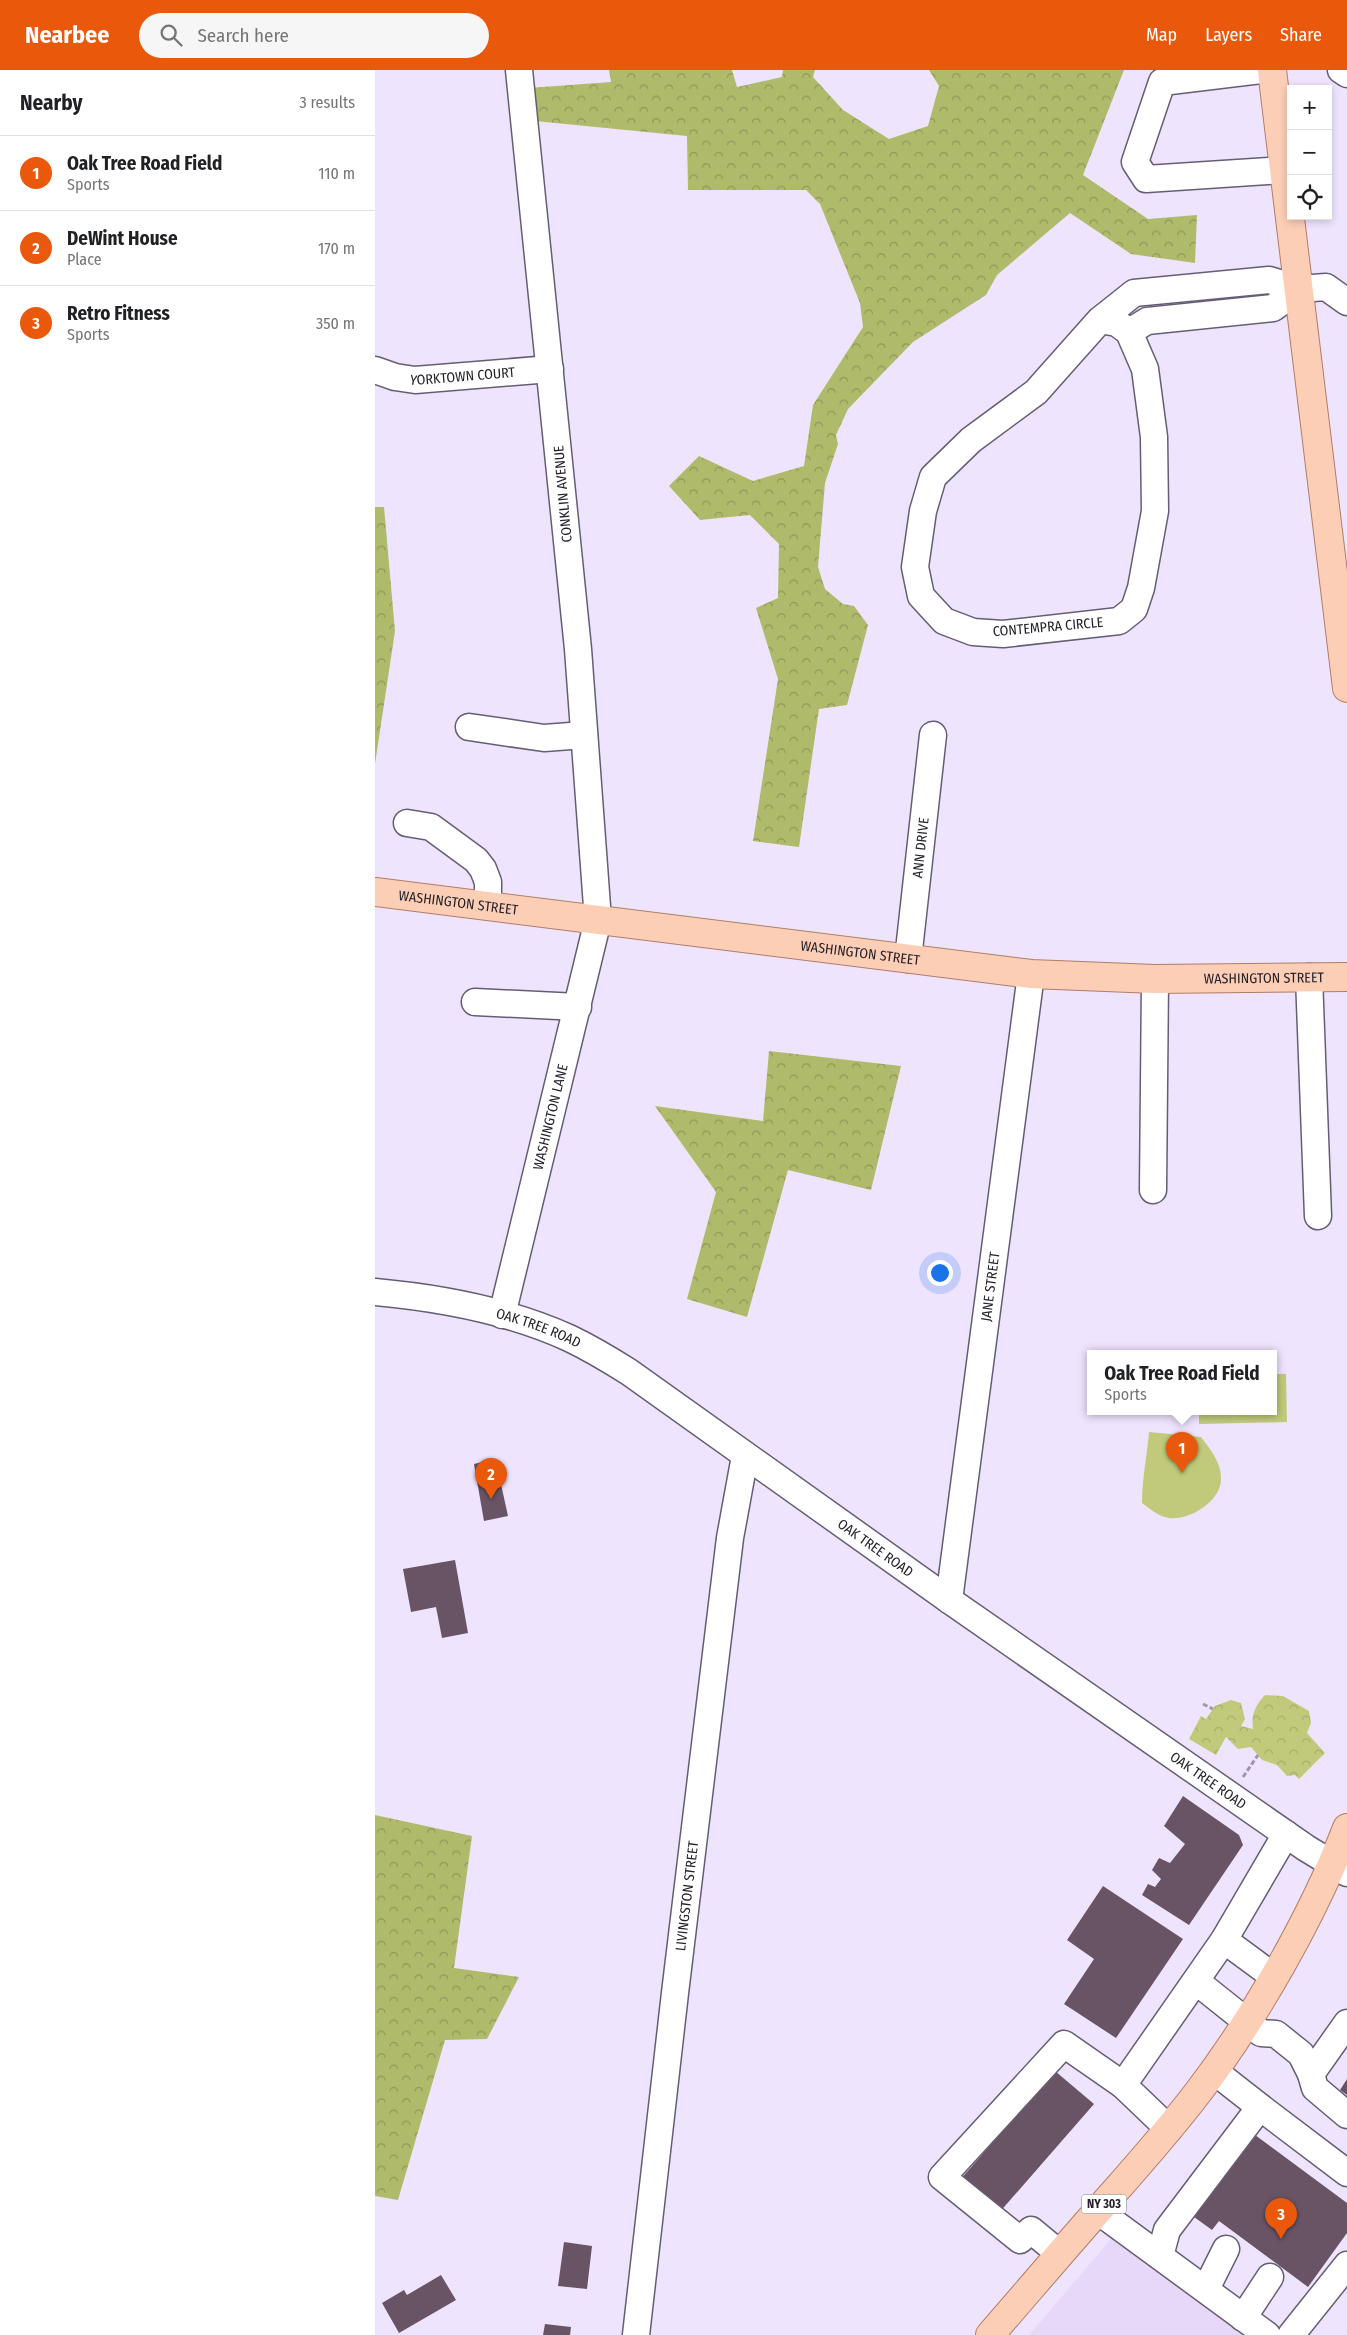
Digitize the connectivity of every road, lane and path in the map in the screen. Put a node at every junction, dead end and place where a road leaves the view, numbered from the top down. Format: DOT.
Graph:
graph roads {
  1 [pos="519,70"];
  2 [pos="1261,70"];
  3 [pos="1272,70"];
  4 [pos="1341,70"];
  5 [pos="1226,72"];
  6 [pos="1347,74"];
  7 [pos="1285,170"];
  8 [pos="1299,289"];
  9 [pos="1347,302"];
  10 [pos="1100,320"];
  11 [pos="1129,332"];
  12 [pos="550,369"];
  13 [pos="375,370"];
  14 [pos="1347,688"];
  15 [pos="469,727"];
  16 [pos="584,735"];
  17 [pos="933,735"];
  18 [pos="407,823"];
  19 [pos="375,892"];
  20 [pos="489,905"];
  21 [pos="598,920"];
  22 [pos="908,959"];
  23 [pos="1031,974"];
  24 [pos="1309,977"];
  25 [pos="1347,977"];
  26 [pos="1155,979"];
  27 [pos="475,1002"];
  28 [pos="577,1007"];
  29 [pos="1153,1190"];
  30 [pos="1318,1216"];
  31 [pos="375,1292"];
  32 [pos="502,1315"];
  33 [pos="745,1456"];
  34 [pos="949,1600"];
  35 [pos="1203,1704"];
  36 [pos="1213,1708"];
  37 [pos="1258,1755"];
  38 [pos="1239,1781"];
  39 [pos="1347,1828"];
  40 [pos="1286,1834"];
  41 [pos="1340,1869"];
  42 [pos="1224,1940"];
  43 [pos="1273,1976"];
  44 [pos="1197,1982"];
  45 [pos="1347,2023"];
  46 [pos="1254,2028"];
  47 [pos="1214,2071"];
  48 [pos="1311,2074"];
  49 [pos="1123,2086"];
  50 [pos="1347,2102"];
  51 [pos="1260,2107"];
  52 [pos="1347,2115"];
  53 [pos="1169,2129"];
  54 [pos="1347,2173"];
  55 [pos="1098,2211"];
  56 [pos="1226,2248"];
  57 [pos="1060,2254"];
  58 [pos="1160,2256"];
  59 [pos="1347,2265"];
  60 [pos="1270,2276"];
  61 [pos="1206,2289"];
  62 [pos="1243,2318"];
  63 [pos="636,2335"];
  64 [pos="990,2335"];
  65 [pos="1267,2335"];
  66 [pos="1291,2335"];
  1 -- 12 [label="street, CONKLIN AVENUE"];
  2 -- 5 [label="street"];
  3 -- 7 [label="main road"];
  4 -- 6 [label="street"];
  5 -- 7 [label="street"];
  7 -- 8 [label="main road"];
  8 -- 9 [label="street"];
  8 -- 10 [label="street, CONTEMPRA CIRCLE"];
  8 -- 11 [label="street"];
  8 -- 14 [label="main road"];
  10 -- 11 [label="street"];
  10 -- 11 [label="street, CONTEMPRA CIRCLE"];
  12 -- 13 [label="street, YORKTOWN COURT"];
  12 -- 16 [label="street, CONKLIN AVENUE"];
  15 -- 16 [label="street"];
  16 -- 21 [label="street, CONKLIN AVENUE"];
  17 -- 22 [label="street, ANN DRIVE"];
  18 -- 20 [label="street"];
  19 -- 20 [label="main road, WASHINGTON STREET"];
  20 -- 21 [label="main road, WASHINGTON STREET"];
  21 -- 22 [label="main road, WASHINGTON STREET"];
  21 -- 28 [label="street, WASHINGTON LANE"];
  22 -- 23 [label="main road, WASHINGTON STREET"];
  23 -- 26 [label="main road, WASHINGTON STREET"];
  23 -- 34 [label="street, JANE STREET"];
  24 -- 25 [label="main road, WASHINGTON STREET"];
  24 -- 26 [label="main road, WASHINGTON STREET"];
  24 -- 30 [label="street"];
  26 -- 29 [label="street"];
  27 -- 28 [label="street"];
  28 -- 32 [label="street, WASHINGTON LANE"];
  31 -- 32 [label="street, OAK TREE ROAD"];
  32 -- 33 [label="street, OAK TREE ROAD"];
  33 -- 34 [label="street, OAK TREE ROAD"];
  33 -- 63 [label="street, LIVINGSTON STREET"];
  34 -- 40 [label="street, OAK TREE ROAD"];
  35 -- 36 [label="path"];
  37 -- 38 [label="path"];
  39 -- 41 [label="main road, NY 303"];
  40 -- 41 [label="street, OAK TREE ROAD"];
  40 -- 42 [label="street"];
  41 -- 43 [label="main road, NY 303"];
  42 -- 43 [label="street"];
  42 -- 44 [label="street"];
  43 -- 46 [label="main road, NY 303"];
  44 -- 46 [label="street"];
  44 -- 49 [label="street"];
  45 -- 48 [label="street"];
  46 -- 47 [label="main road, NY 303"];
  46 -- 48 [label="street"];
  47 -- 51 [label="street"];
  47 -- 53 [label="main road, NY 303"];
  48 -- 50 [label="street"];
  48 -- 52 [label="street"];
  49 -- 53 [label="street"];
  49 -- 57 [label="street"];
  51 -- 54 [label="street"];
  51 -- 58 [label="street"];
  53 -- 55 [label="main road, NY 303"];
  55 -- 57 [label="main road, NY 303"];
  55 -- 58 [label="street"];
  56 -- 61 [label="street"];
  57 -- 64 [label="main road, NY 303"];
  58 -- 61 [label="street"];
  59 -- 66 [label="street"];
  60 -- 62 [label="street"];
  61 -- 62 [label="street"];
  62 -- 65 [label="street"];
}
